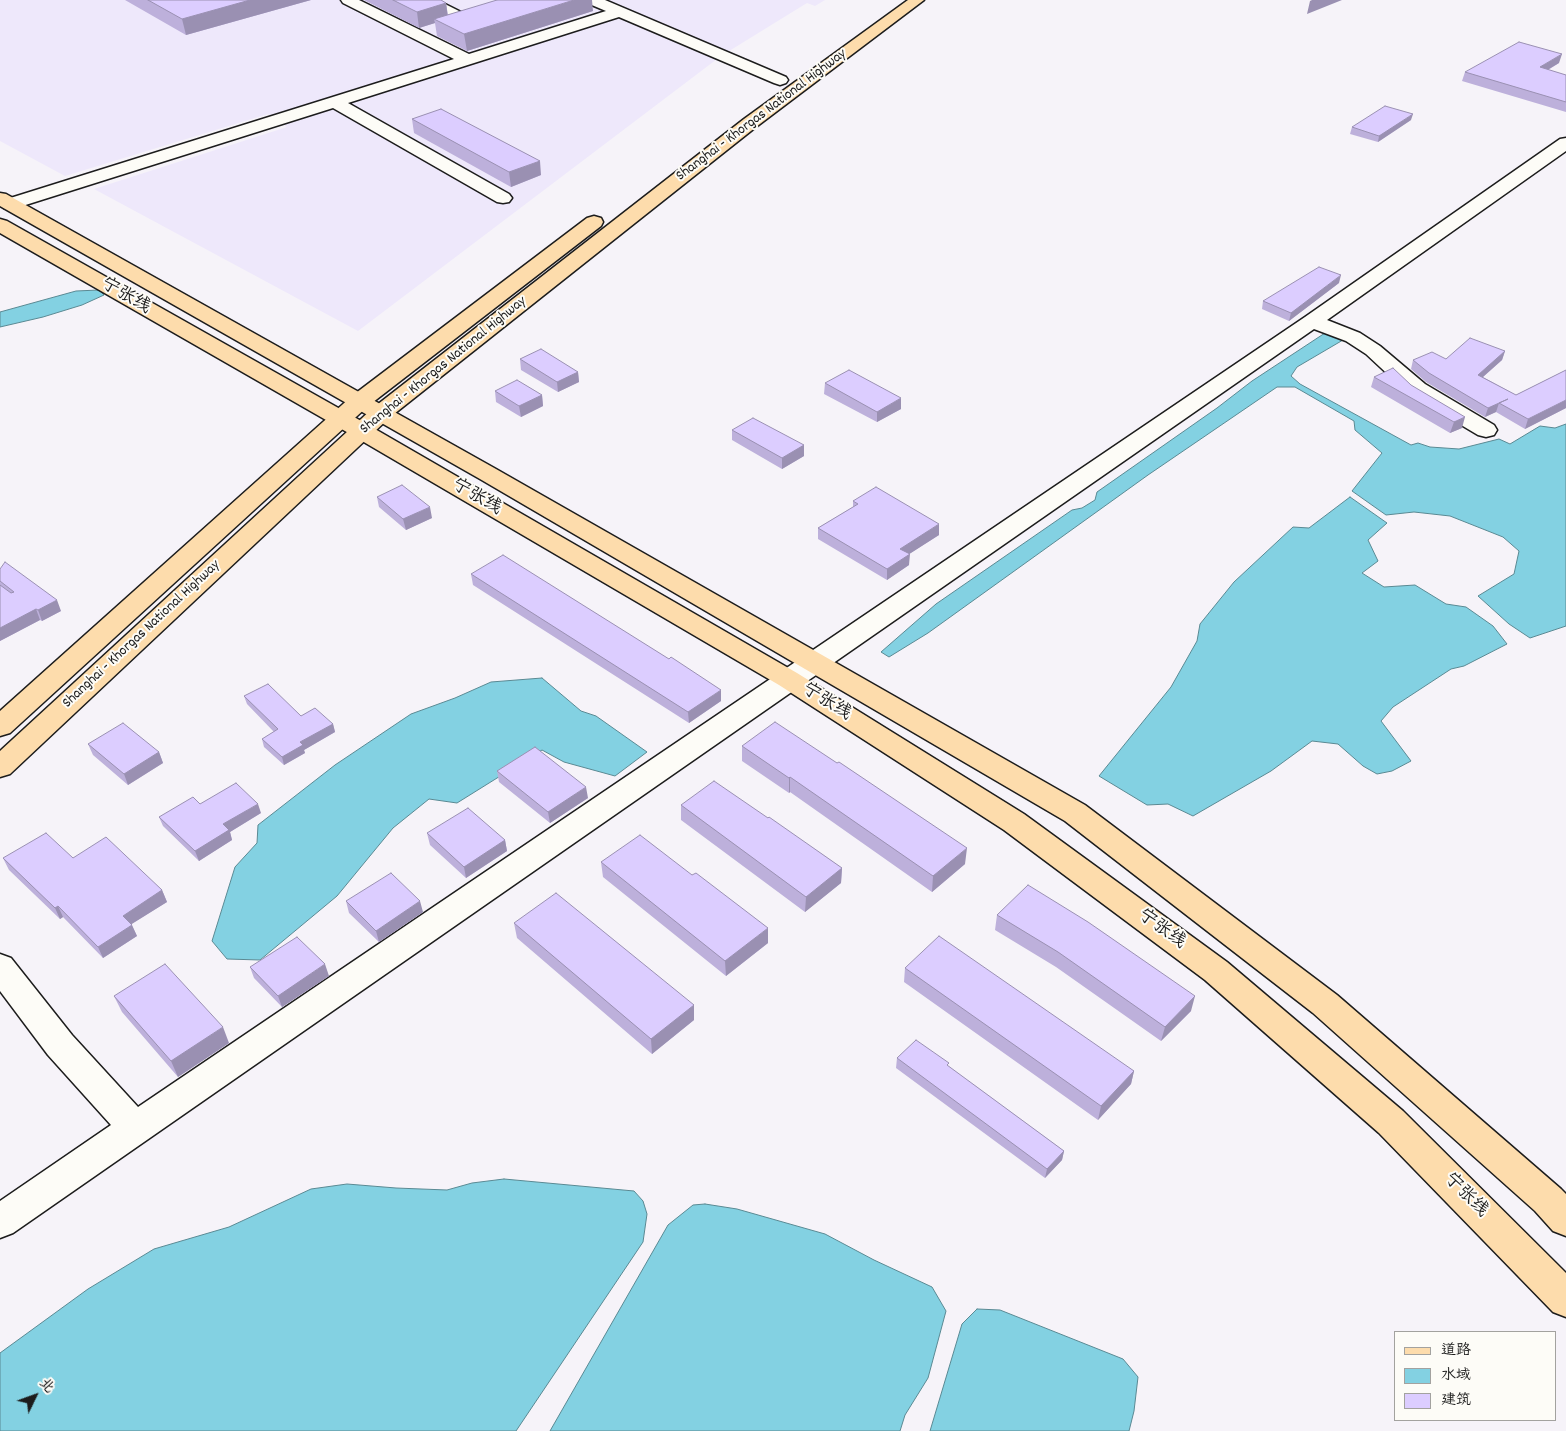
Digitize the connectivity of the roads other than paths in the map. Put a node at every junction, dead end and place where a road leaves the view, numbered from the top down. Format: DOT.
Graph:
graph roads {
  1 [pos="348,0"];
  2 [pos="426,0"];
  3 [pos="592,0"];
  4 [pos="892,0"];
  5 [pos="917,0"];
  6 [pos="619,12"];
  7 [pos="418,35"];
  8 [pos="468,60"];
  9 [pos="780,80"];
  10 [pos="801,85"];
  11 [pos="335,102"];
  12 [pos="1566,143"];
  13 [pos="503,198"];
  14 [pos="3,209"];
  15 [pos="1312,321"];
  16 [pos="361,416"];
  17 [pos="1486,430"];
  18 [pos="813,662"];
  19 [pos="788,679"];
  20 [pos="0,726"];
  21 [pos="0,766"];
  22 [pos="0,967"];
  23 [pos="135,1127"];
  24 [pos="1566,1219"];
  25 [pos="0,1221"];
  26 [pos="1566,1299"];
  1 -- 7 [label="street"];
  2 -- 7 [label="street"];
  3 -- 6 [label="street"];
  4 -- 9 [label="main road, Shanghai - Khorgas National Highway"];
  5 -- 10 [label="main road, Shanghai - Khorgas National Highway"];
  6 -- 8 [label="street"];
  6 -- 9 [label="street"];
  7 -- 8 [label="street"];
  8 -- 11 [label="street"];
  9 -- 10 [label="main road"];
  9 -- 16 [label="main road, Shanghai - Khorgas National Highway"];
  10 -- 16 [label="main road, Shanghai - Khorgas National Highway"];
  11 -- 13 [label="street"];
  11 -- 14 [label="street"];
  12 -- 15 [label="street"];
  14 -- 16 [label="main road, 宁张线"];
  15 -- 17 [label="street"];
  15 -- 18 [label="street"];
  16 -- 18 [label="main road, 宁张线"];
  16 -- 19 [label="main road, 宁张线"];
  16 -- 20 [label="main road, Shanghai - Khorgas National Highway"];
  16 -- 21 [label="main road, Shanghai - Khorgas National Highway"];
  18 -- 19 [label="street"];
  18 -- 24 [label="main road, 宁张线"];
  19 -- 23 [label="street"];
  19 -- 26 [label="main road, 宁张线"];
  22 -- 23 [label="street"];
  23 -- 25 [label="street"];
}
